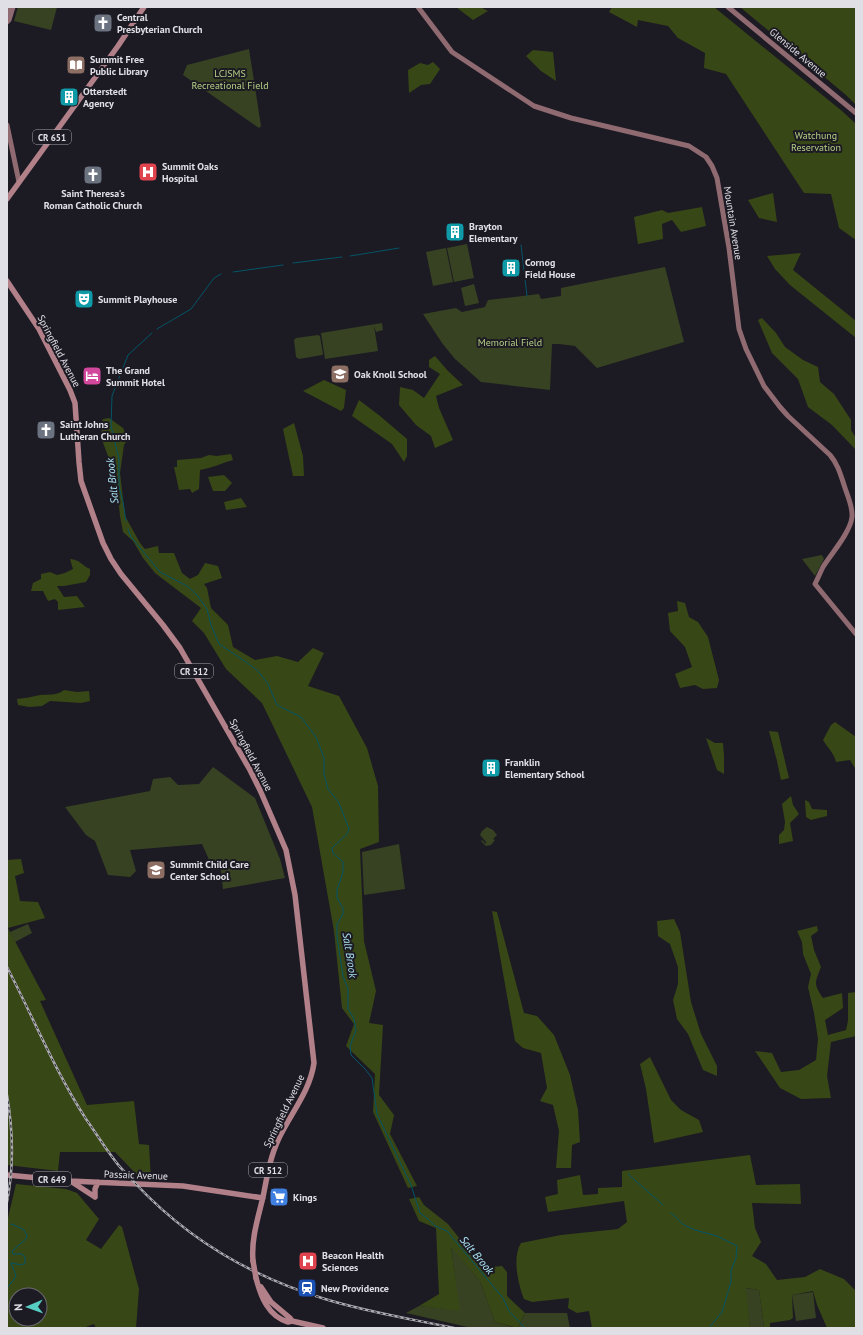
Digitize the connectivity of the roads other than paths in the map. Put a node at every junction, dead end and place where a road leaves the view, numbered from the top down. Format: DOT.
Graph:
graph roads {
  1 [pos="9,7"];
  2 [pos="13,7"];
  3 [pos="144,7"];
  4 [pos="418,7"];
  5 [pos="728,7"];
  6 [pos="7,13"];
  7 [pos="7,22"];
  8 [pos="856,113"];
  9 [pos="7,126"];
  10 [pos="19,182"];
  11 [pos="7,199"];
  12 [pos="7,281"];
  13 [pos="856,634"];
  14 [pos="7,1175"];
  15 [pos="70,1181"];
  16 [pos="98,1182"];
  17 [pos="263,1198"];
  18 [pos="256,1278"];
  19 [pos="290,1319"];
  20 [pos="323,1328"];
  1 -- 6 [label="main road"];
  2 -- 7 [label="main road"];
  3 -- 10 [label="main road, CR 651"];
  4 -- 13 [label="main road, Mountain Avenue"];
  5 -- 8 [label="main road, Glenside Avenue"];
  9 -- 10 [label="main road"];
  10 -- 11 [label="main road"];
  12 -- 17 [label="main road, Springfield Avenue / CR 512"];
  14 -- 15 [label="main road, Passaic Avenue / CR 649"];
  15 -- 16 [label="main road, Passaic Avenue / CR 649"];
  15 -- 16 [label="main road"];
  16 -- 17 [label="main road, Passaic Avenue"];
  17 -- 18 [label="main road, Springfield Avenue / CR 512, bridge"];
  18 -- 19 [label="main road, Springfield Avenue / CR 512"];
  18 -- 19 [label="main road, Springfield Avenue / CR 512"];
  19 -- 20 [label="main road, Springfield Avenue / CR 512"];
}
